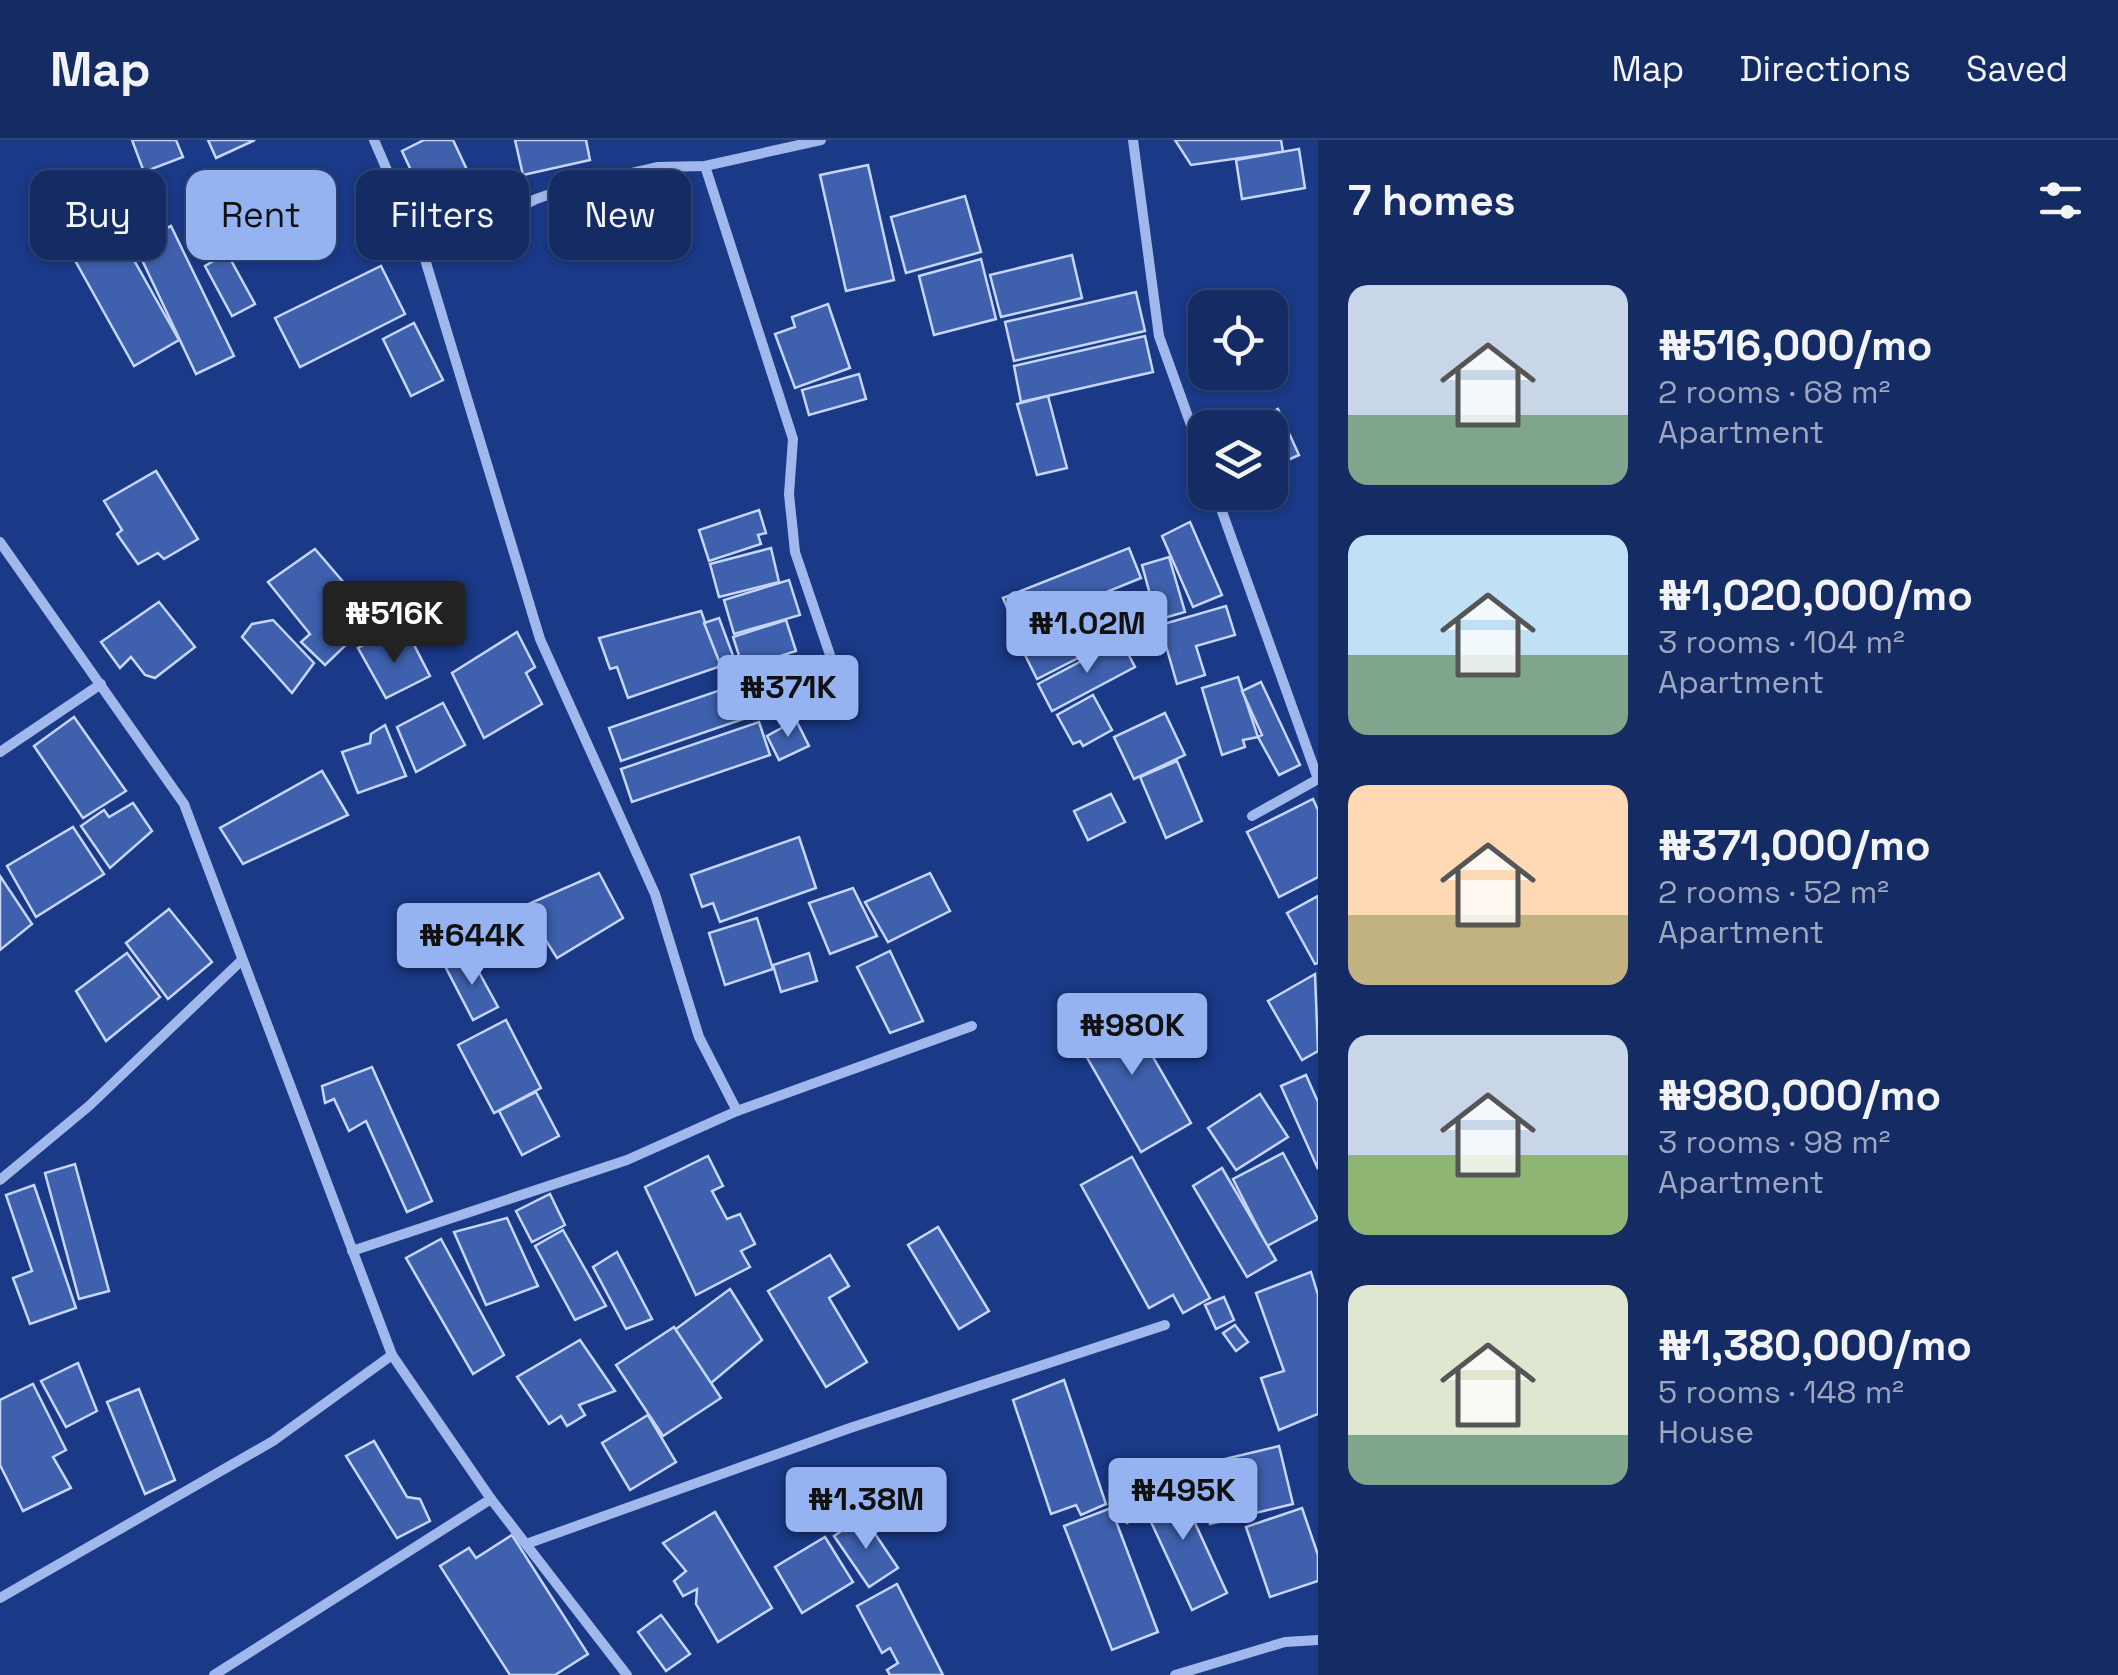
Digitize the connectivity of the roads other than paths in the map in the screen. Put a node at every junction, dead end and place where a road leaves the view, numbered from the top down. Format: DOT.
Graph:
graph roads {
  1 [pos="374,140"];
  2 [pos="821,140"];
  3 [pos="1133,140"];
  4 [pos="705,166"];
  5 [pos="387,170"];
  6 [pos="529,203"];
  7 [pos="425,260"];
  8 [pos="1188,417"];
  9 [pos="1221,510"];
  10 [pos="0,542"];
  11 [pos="101,684"];
  12 [pos="847,705"];
  13 [pos="0,752"];
  14 [pos="1318,779"];
  15 [pos="1252,816"];
  16 [pos="242,960"];
  17 [pos="972,1026"];
  18 [pos="737,1111"];
  19 [pos="0,1180"];
  20 [pos="352,1251"];
  21 [pos="1165,1325"];
  22 [pos="392,1356"];
  23 [pos="491,1500"];
  24 [pos="529,1543"];
  25 [pos="0,1598"];
  26 [pos="1318,1640"];
  27 [pos="214,1675"];
  28 [pos="627,1675"];
  29 [pos="1175,1675"];
  1 -- 5 [label="street"];
  2 -- 4 [label="street"];
  3 -- 8 [label="street"];
  4 -- 6 [label="street"];
  4 -- 12 [label="street"];
  7 -- 18 [label="street"];
  9 -- 14 [label="street"];
  10 -- 11 [label="street"];
  11 -- 13 [label="street"];
  11 -- 16 [label="street"];
  14 -- 15 [label="street"];
  16 -- 19 [label="street"];
  16 -- 20 [label="street"];
  17 -- 18 [label="street"];
  18 -- 20 [label="street"];
  20 -- 22 [label="street"];
  21 -- 24 [label="street"];
  22 -- 23 [label="street"];
  22 -- 25 [label="street"];
  23 -- 24 [label="street"];
  23 -- 27 [label="street"];
  24 -- 28 [label="street"];
  26 -- 29 [label="street"];
}
